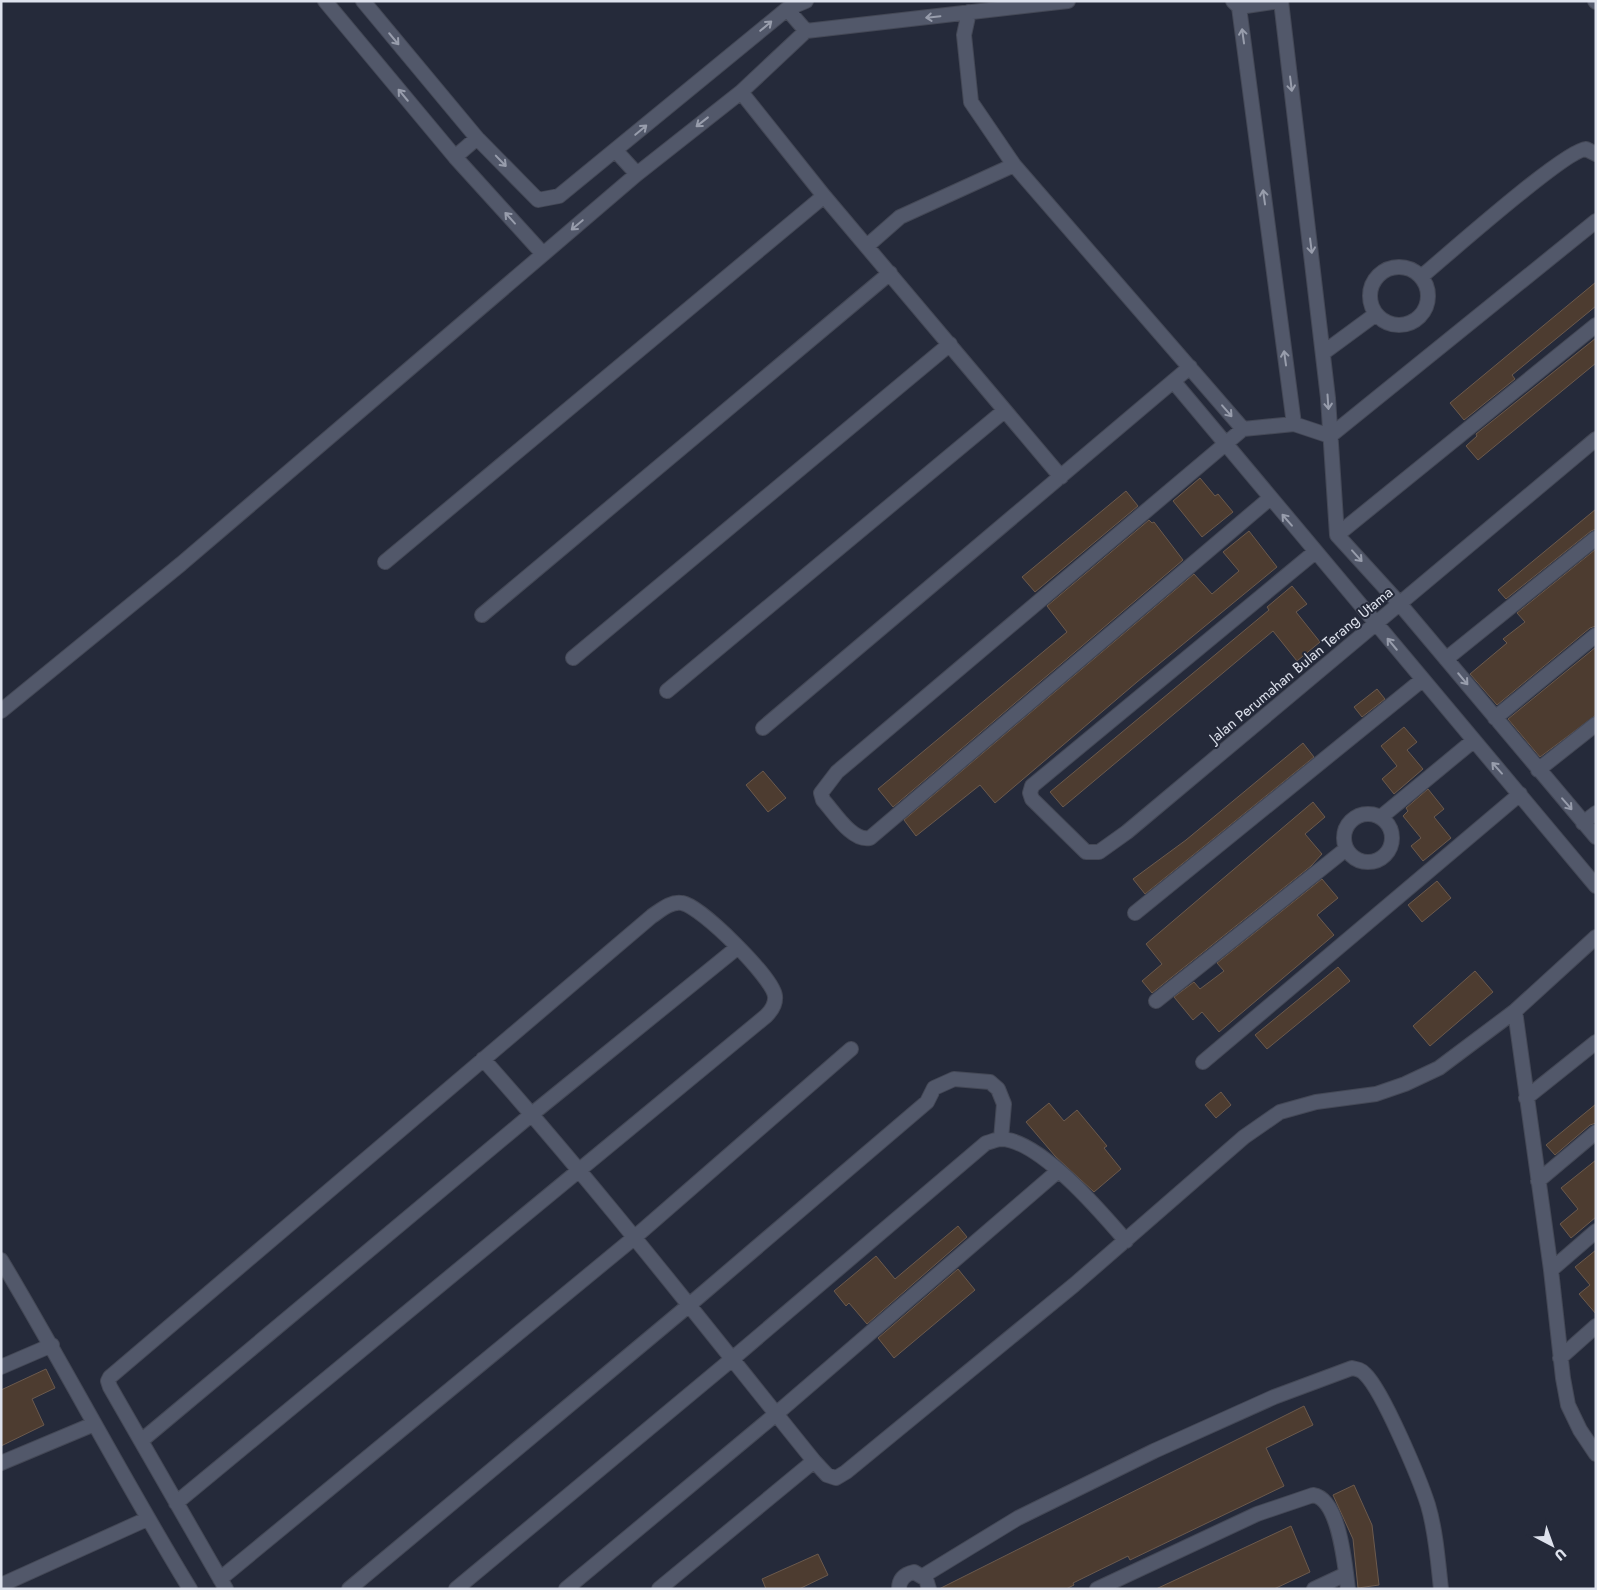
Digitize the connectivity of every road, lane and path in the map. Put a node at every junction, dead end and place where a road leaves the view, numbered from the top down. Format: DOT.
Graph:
graph roads {
  1 [pos="324,1"];
  2 [pos="363,1"];
  3 [pos="806,1"];
  4 [pos="1068,1"];
  5 [pos="1280,1"];
  6 [pos="1236,4"];
  7 [pos="787,9"];
  8 [pos="969,12"];
  9 [pos="806,31"];
  10 [pos="741,92"];
  11 [pos="478,138"];
  12 [pos="616,151"];
  13 [pos="1596,154"];
  14 [pos="455,157"];
  15 [pos="1014,165"];
  16 [pos="637,174"];
  17 [pos="824,196"];
  18 [pos="1596,221"];
  19 [pos="867,246"];
  20 [pos="543,254"];
  21 [pos="890,273"];
  22 [pos="1421,277"];
  23 [pos="1376,314"];
  24 [pos="1596,325"];
  25 [pos="950,344"];
  26 [pos="1324,353"];
  27 [pos="1190,367"];
  28 [pos="1174,382"];
  29 [pos="1004,411"];
  30 [pos="1294,424"];
  31 [pos="1243,429"];
  32 [pos="1330,436"];
  33 [pos="1596,439"];
  34 [pos="1225,445"];
  35 [pos="1061,476"];
  36 [pos="1269,499"];
  37 [pos="1337,535"];
  38 [pos="1596,538"];
  39 [pos="1315,552"];
  40 [pos="385,562"];
  41 [pos="1399,603"];
  42 [pos="482,615"];
  43 [pos="1374,624"];
  44 [pos="1596,635"];
  45 [pos="573,658"];
  46 [pos="1446,659"];
  47 [pos="1422,680"];
  48 [pos="667,691"];
  49 [pos="1,711"];
  50 [pos="1495,718"];
  51 [pos="1596,724"];
  52 [pos="763,728"];
  53 [pos="1473,741"];
  54 [pos="1538,770"];
  55 [pos="1520,794"];
  56 [pos="1596,813"];
  57 [pos="1381,817"];
  58 [pos="1584,822"];
  59 [pos="1596,837"];
  60 [pos="1346,849"];
  61 [pos="1596,886"];
  62 [pos="1136,913"];
  63 [pos="1596,937"];
  64 [pos="738,947"];
  65 [pos="1156,1001"];
  66 [pos="1515,1011"];
  67 [pos="1596,1042"];
  68 [pos="851,1049"];
  69 [pos="484,1059"];
  70 [pos="1203,1062"];
  71 [pos="1526,1098"];
  72 [pos="532,1114"];
  73 [pos="1596,1132"];
  74 [pos="1001,1139"];
  75 [pos="579,1170"];
  76 [pos="1058,1170"];
  77 [pos="1538,1181"];
  78 [pos="1596,1231"];
  79 [pos="634,1237"];
  80 [pos="1126,1241"];
  81 [pos="1,1260"];
  82 [pos="1551,1270"];
  83 [pos="688,1306"];
  84 [pos="1596,1326"];
  85 [pos="52,1345"];
  86 [pos="1560,1358"];
  87 [pos="731,1360"];
  88 [pos="1,1367"];
  89 [pos="776,1414"];
  90 [pos="94,1424"];
  91 [pos="141,1442"];
  92 [pos="1594,1449"];
  93 [pos="814,1461"];
  94 [pos="1,1463"];
  95 [pos="176,1503"];
  96 [pos="147,1520"];
  97 [pos="1346,1574"];
  98 [pos="923,1576"];
  99 [pos="223,1584"];
  100 [pos="1,1585"];
  101 [pos="898,1588"];
  102 [pos="190,1589"];
  103 [pos="349,1589"];
  104 [pos="456,1589"];
  105 [pos="566,1589"];
  106 [pos="659,1589"];
  107 [pos="929,1589"];
  108 [pos="1097,1589"];
  109 [pos="1314,1589"];
  110 [pos="1348,1589"];
  111 [pos="1441,1589"];
  14 -- 1 [label="street, one-way"];
  2 -- 11 [label="street, one-way"];
  3 -- 7 [label="street"];
  4 -- 8 [label="street"];
  5 -- 6 [label="street"];
  5 -- 26 [label="street, one-way"];
  30 -- 6 [label="street, one-way"];
  7 -- 9 [label="street"];
  12 -- 7 [label="street, one-way"];
  8 -- 9 [label="street, one-way"];
  8 -- 15 [label="street"];
  9 -- 10 [label="street"];
  10 -- 16 [label="street, one-way"];
  10 -- 17 [label="street"];
  11 -- 12 [label="street, one-way"];
  11 -- 14 [label="street"];
  12 -- 16 [label="street"];
  13 -- 22 [label="street"];
  20 -- 14 [label="street, one-way"];
  15 -- 19 [label="street"];
  15 -- 27 [label="street"];
  16 -- 20 [label="street, one-way"];
  17 -- 19 [label="street"];
  17 -- 40 [label="street"];
  18 -- 32 [label="street"];
  19 -- 21 [label="street"];
  20 -- 49 [label="street"];
  21 -- 25 [label="street"];
  21 -- 42 [label="street"];
  22 -- 23 [label="street"];
  22 -- 23 [label="street"];
  23 -- 26 [label="street"];
  24 -- 37 [label="street"];
  25 -- 29 [label="street"];
  25 -- 45 [label="street"];
  26 -- 32 [label="street, one-way"];
  27 -- 28 [label="street"];
  27 -- 31 [label="street, one-way"];
  28 -- 34 [label="street"];
  28 -- 35 [label="street"];
  29 -- 35 [label="street"];
  29 -- 48 [label="street"];
  30 -- 31 [label="street"];
  30 -- 32 [label="street"];
  31 -- 34 [label="street"];
  32 -- 37 [label="street"];
  33 -- 41 [label="street, Jalan Perumahan Bulan Terang Utama"];
  34 -- 36 [label="street"];
  34 -- 36 [label="street"];
  35 -- 52 [label="street"];
  39 -- 36 [label="street, one-way"];
  37 -- 41 [label="street, one-way"];
  38 -- 46 [label="street"];
  39 -- 43 [label="street"];
  39 -- 43 [label="street, Jalan Perumahan Bulan Terang Utama"];
  41 -- 43 [label="street, Jalan Perumahan Bulan Terang Utama"];
  41 -- 46 [label="street"];
  47 -- 43 [label="street, one-way"];
  44 -- 50 [label="street"];
  46 -- 50 [label="street, one-way"];
  47 -- 53 [label="street"];
  47 -- 62 [label="street"];
  50 -- 54 [label="street"];
  51 -- 54 [label="street"];
  55 -- 53 [label="street, one-way"];
  53 -- 57 [label="street"];
  54 -- 58 [label="street, one-way"];
  55 -- 61 [label="street"];
  55 -- 70 [label="street"];
  56 -- 58 [label="street"];
  57 -- 60 [label="street"];
  57 -- 60 [label="street"];
  58 -- 59 [label="street"];
  60 -- 65 [label="street"];
  63 -- 66 [label="street"];
  64 -- 69 [label="street"];
  64 -- 72 [label="street"];
  64 -- 75 [label="street"];
  66 -- 71 [label="street"];
  66 -- 80 [label="street"];
  67 -- 71 [label="street"];
  68 -- 79 [label="street"];
  69 -- 72 [label="street"];
  69 -- 91 [label="street"];
  71 -- 77 [label="street"];
  72 -- 75 [label="street"];
  72 -- 91 [label="street"];
  73 -- 77 [label="street"];
  74 -- 76 [label="street"];
  74 -- 83 [label="street"];
  74 -- 87 [label="street"];
  75 -- 79 [label="street"];
  75 -- 95 [label="street"];
  76 -- 80 [label="street"];
  76 -- 89 [label="street"];
  77 -- 82 [label="street"];
  78 -- 82 [label="street"];
  79 -- 83 [label="street"];
  79 -- 99 [label="street"];
  80 -- 93 [label="street"];
  81 -- 85 [label="street"];
  82 -- 86 [label="street"];
  83 -- 87 [label="street"];
  83 -- 103 [label="street"];
  84 -- 86 [label="street"];
  85 -- 88 [label="street"];
  85 -- 90 [label="street"];
  86 -- 92 [label="street"];
  87 -- 89 [label="street"];
  87 -- 104 [label="street"];
  89 -- 93 [label="street"];
  89 -- 105 [label="street"];
  90 -- 94 [label="street"];
  90 -- 96 [label="street"];
  91 -- 95 [label="street"];
  93 -- 106 [label="street"];
  95 -- 99 [label="street"];
  96 -- 100 [label="street"];
  96 -- 102 [label="street"];
  97 -- 108 [label="street"];
  97 -- 109 [label="street"];
  97 -- 110 [label="street"];
  98 -- 101 [label="street"];
  98 -- 107 [label="street"];
  98 -- 111 [label="street"];
}
